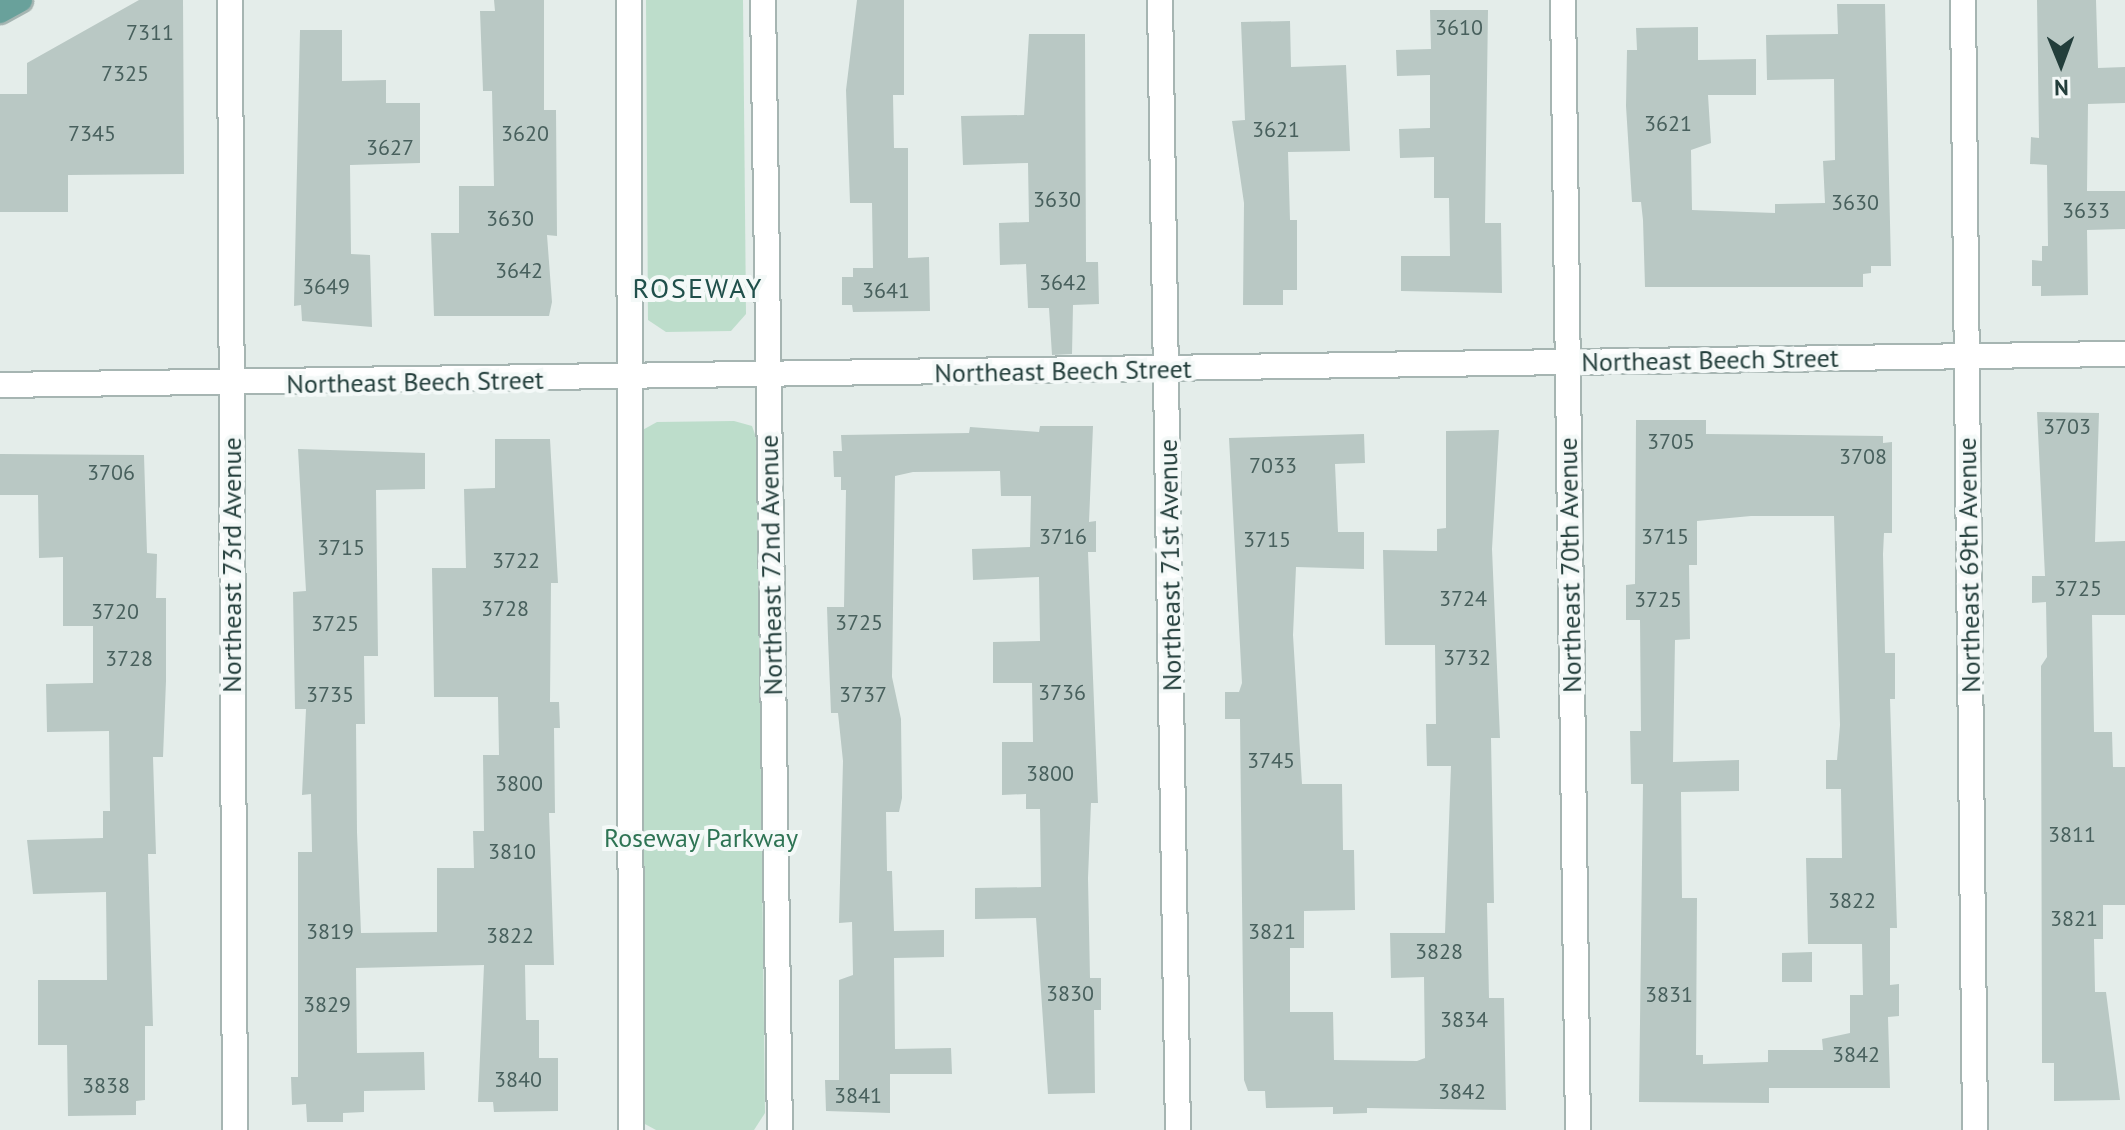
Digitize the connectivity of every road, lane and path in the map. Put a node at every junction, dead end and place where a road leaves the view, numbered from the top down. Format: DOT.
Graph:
graph roads {
  1 [pos="20,0"];
  2 [pos="230,0"];
  3 [pos="629,0"];
  4 [pos="763,0"];
  5 [pos="1160,0"];
  6 [pos="1563,0"];
  7 [pos="1963,0"];
  8 [pos="0,11"];
  9 [pos="2125,354"];
  10 [pos="1967,356"];
  11 [pos="1567,362"];
  12 [pos="1168,369"];
  13 [pos="768,378"];
  14 [pos="631,379"];
  15 [pos="231,384"];
  16 [pos="0,385"];
  17 [pos="235,1130"];
  18 [pos="631,1130"];
  19 [pos="780,1130"];
  20 [pos="1178,1130"];
  21 [pos="1578,1130"];
  22 [pos="1975,1130"];
  1 -- 8 [label="main road"];
  2 -- 15 [label="street, Northeast 73rd Avenue"];
  3 -- 14 [label="street"];
  4 -- 13 [label="street, Northeast 72nd Avenue"];
  5 -- 12 [label="street, Northeast 71st Avenue"];
  6 -- 11 [label="street, Northeast 70th Avenue"];
  7 -- 10 [label="street, Northeast 69th Avenue"];
  9 -- 10 [label="street, Northeast Beech Street"];
  10 -- 11 [label="street, Northeast Beech Street"];
  10 -- 22 [label="street, Northeast 69th Avenue"];
  11 -- 12 [label="street, Northeast Beech Street"];
  11 -- 21 [label="street, Northeast 70th Avenue"];
  12 -- 13 [label="street, Northeast Beech Street"];
  12 -- 20 [label="street, Northeast 71st Avenue"];
  13 -- 14 [label="street, Northeast Beech Street"];
  13 -- 19 [label="street, Northeast 72nd Avenue"];
  14 -- 15 [label="street, Northeast Beech Street"];
  14 -- 18 [label="street"];
  15 -- 16 [label="street, Northeast Beech Street"];
  15 -- 17 [label="street, Northeast 73rd Avenue"];
}
